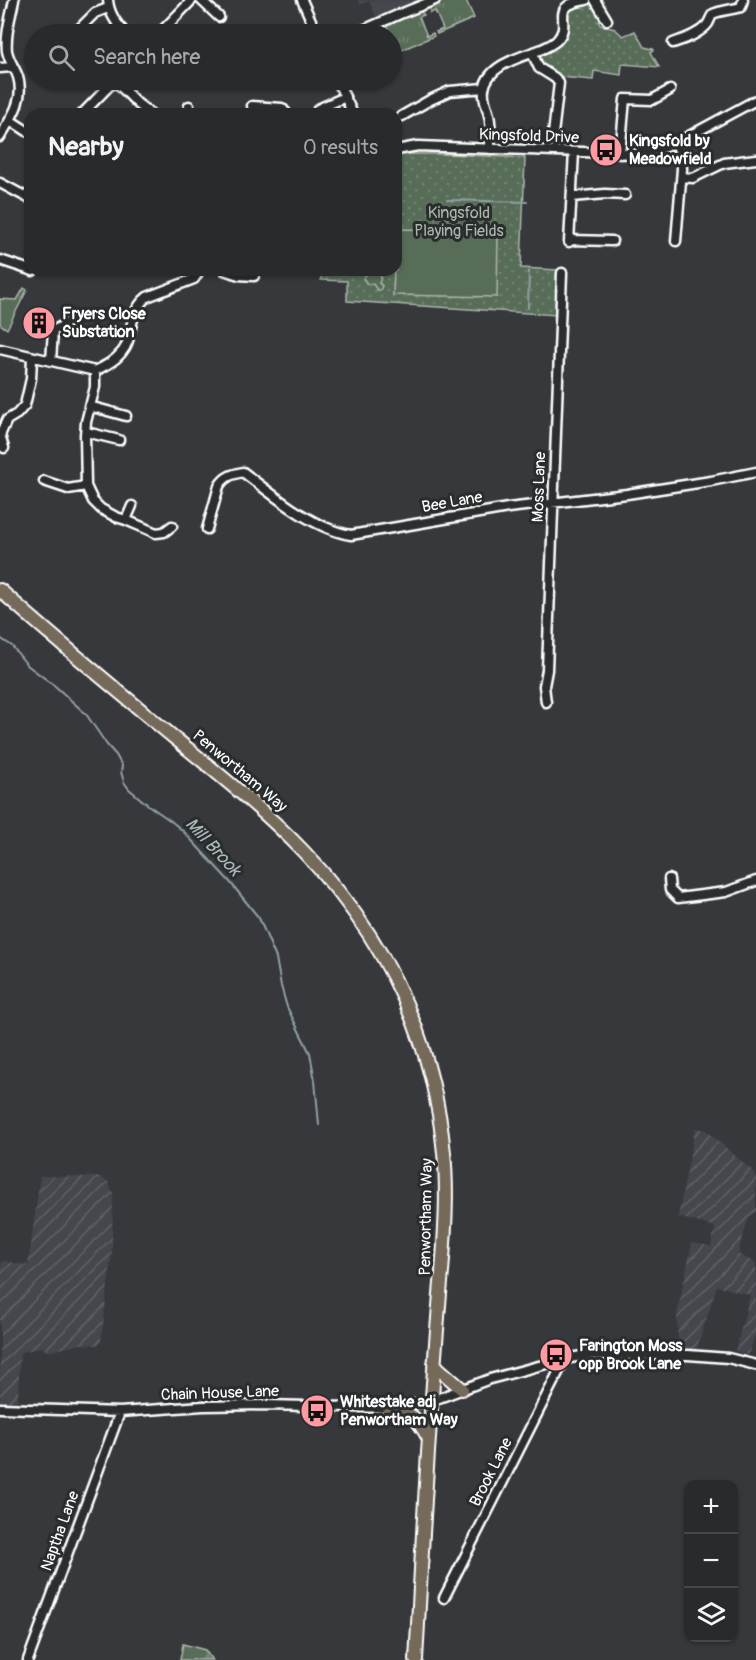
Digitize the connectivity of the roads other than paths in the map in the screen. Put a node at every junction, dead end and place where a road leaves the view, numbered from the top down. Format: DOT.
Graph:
graph roads {
  1 [pos="14,0"];
  2 [pos="192,0"];
  3 [pos="201,0"];
  4 [pos="302,0"];
  5 [pos="435,0"];
  6 [pos="586,0"];
  7 [pos="595,0"];
  8 [pos="742,2"];
  9 [pos="108,4"];
  10 [pos="747,13"];
  11 [pos="219,17"];
  12 [pos="607,20"];
  13 [pos="84,24"];
  14 [pos="118,24"];
  15 [pos="169,24"];
  16 [pos="313,24"];
  17 [pos="377,24"];
  18 [pos="673,43"];
  19 [pos="532,53"];
  20 [pos="12,67"];
  21 [pos="0,68"];
  22 [pos="484,88"];
  23 [pos="105,90"];
  24 [pos="125,90"];
  25 [pos="342,90"];
  26 [pos="670,90"];
  27 [pos="345,97"];
  28 [pos="756,100"];
  29 [pos="252,106"];
  30 [pos="88,108"];
  31 [pos="143,108"];
  32 [pos="282,108"];
  33 [pos="322,108"];
  34 [pos="350,108"];
  35 [pos="402,116"];
  36 [pos="10,120"];
  37 [pos="24,129"];
  38 [pos="553,134"];
  39 [pos="0,137"];
  40 [pos="676,143"];
  41 [pos="402,149"];
  42 [pos="490,149"];
  43 [pos="574,152"];
  44 [pos="620,154"];
  45 [pos="756,159"];
  46 [pos="682,177"];
  47 [pos="0,183"];
  48 [pos="625,195"];
  49 [pos="24,196"];
  50 [pos="572,197"];
  51 [pos="676,240"];
  52 [pos="612,241"];
  53 [pos="0,260"];
  54 [pos="24,268"];
  55 [pos="562,273"];
  56 [pos="196,276"];
  57 [pos="67,323"];
  58 [pos="0,349"];
  59 [pos="32,357"];
  60 [pos="51,361"];
  61 [pos="95,371"];
  62 [pos="89,406"];
  63 [pos="126,416"];
  64 [pos="86,432"];
  65 [pos="119,440"];
  66 [pos="4,448"];
  67 [pos="756,472"];
  68 [pos="44,481"];
  69 [pos="86,486"];
  70 [pos="554,502"];
  71 [pos="132,506"];
  72 [pos="126,520"];
  73 [pos="172,526"];
  74 [pos="207,529"];
  75 [pos="0,591"];
  76 [pos="546,702"];
  77 [pos="669,879"];
  78 [pos="756,881"];
  79 [pos="565,1359"];
  80 [pos="434,1363"];
  81 [pos="756,1365"];
  82 [pos="462,1389"];
  83 [pos="431,1401"];
  84 [pos="0,1408"];
  85 [pos="389,1408"];
  86 [pos="120,1412"];
  87 [pos="429,1440"];
  88 [pos="444,1598"];
  89 [pos="28,1660"];
  90 [pos="416,1660"];
  1 -- 20 [label="street"];
  2 -- 15 [label="street"];
  3 -- 11 [label="street"];
  4 -- 16 [label="street"];
  5 -- 17 [label="street"];
  6 -- 19 [label="street"];
  7 -- 12 [label="street"];
  8 -- 10 [label="street"];
  8 -- 18 [label="street"];
  9 -- 13 [label="street"];
  9 -- 14 [label="street"];
  19 -- 22 [label="street"];
  19 -- 38 [label="street"];
  20 -- 21 [label="street"];
  20 -- 36 [label="street"];
  22 -- 35 [label="street"];
  22 -- 42 [label="street"];
  23 -- 30 [label="street"];
  24 -- 31 [label="street"];
  25 -- 27 [label="street"];
  26 -- 44 [label="street"];
  27 -- 33 [label="street"];
  27 -- 34 [label="street"];
  28 -- 40 [label="street, Kingsfold Drive"];
  29 -- 32 [label="street"];
  36 -- 37 [label="street"];
  36 -- 39 [label="street"];
  40 -- 44 [label="street, Kingsfold Drive"];
  40 -- 46 [label="street"];
  41 -- 42 [label="street, Kingsfold Drive"];
  42 -- 43 [label="street, Kingsfold Drive"];
  43 -- 44 [label="street, Kingsfold Drive"];
  43 -- 50 [label="street"];
  45 -- 46 [label="street"];
  46 -- 51 [label="street"];
  47 -- 49 [label="street"];
  48 -- 50 [label="street"];
  50 -- 52 [label="street"];
  53 -- 54 [label="street"];
  55 -- 70 [label="street, Moss Lane"];
  56 -- 61 [label="street"];
  57 -- 60 [label="street"];
  58 -- 59 [label="street"];
  59 -- 60 [label="street"];
  59 -- 66 [label="street"];
  60 -- 61 [label="street"];
  61 -- 62 [label="street"];
  62 -- 63 [label="street"];
  62 -- 64 [label="street"];
  64 -- 65 [label="street"];
  64 -- 69 [label="street"];
  67 -- 70 [label="street, Bee Lane"];
  68 -- 69 [label="street"];
  69 -- 72 [label="street"];
  70 -- 74 [label="street, Bee Lane"];
  70 -- 76 [label="street, Moss Lane"];
  71 -- 72 [label="street"];
  72 -- 73 [label="street"];
  75 -- 80 [label="highway, Penwortham Way"];
  77 -- 78 [label="street"];
  79 -- 81 [label="street, Chain House Lane"];
  79 -- 82 [label="street, Chain House Lane"];
  79 -- 88 [label="street, Brook Lane"];
  80 -- 82 [label="highway"];
  80 -- 83 [label="highway, Penwortham Way"];
  82 -- 83 [label="street, Chain House Lane"];
  83 -- 85 [label="street, Chain House Lane"];
  83 -- 87 [label="highway, Penwortham Way"];
  84 -- 86 [label="street, Chain House Lane"];
  85 -- 86 [label="street, Chain House Lane"];
  85 -- 87 [label="highway"];
  86 -- 89 [label="street, Naptha Lane"];
  87 -- 90 [label="highway, Penwortham Way"];
}
